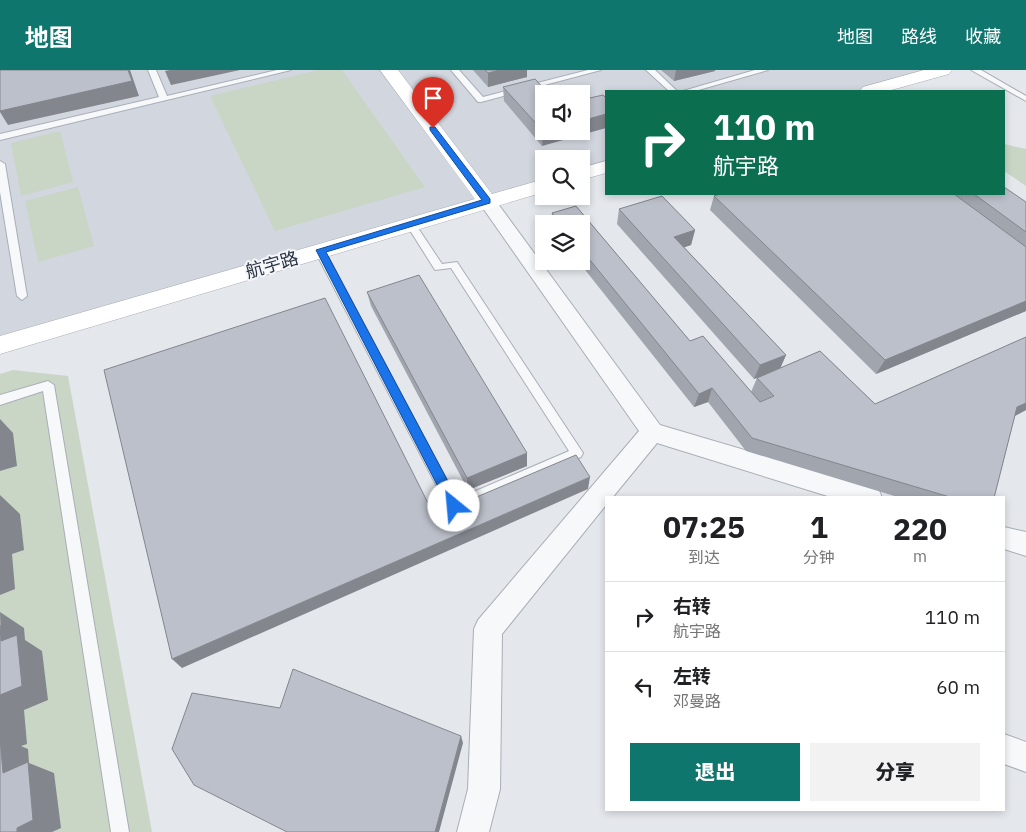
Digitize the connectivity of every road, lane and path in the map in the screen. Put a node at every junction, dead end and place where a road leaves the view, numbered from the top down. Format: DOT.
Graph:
graph roads {
  1 [pos="152,70"];
  2 [pos="287,70"];
  3 [pos="389,70"];
  4 [pos="454,70"];
  5 [pos="597,70"];
  6 [pos="650,70"];
  7 [pos="764,70"];
  8 [pos="943,70"];
  9 [pos="976,70"];
  10 [pos="920,73"];
  11 [pos="672,90"];
  12 [pos="691,90"];
  13 [pos="872,90"];
  14 [pos="1022,93"];
  15 [pos="164,99"];
  16 [pos="1026,99"];
  17 [pos="0,137"];
  18 [pos="0,164"];
  19 [pos="605,167"];
  20 [pos="590,171"];
  21 [pos="535,188"];
  22 [pos="487,201"];
  23 [pos="411,224"];
  24 [pos="320,250"];
  25 [pos="22,296"];
  26 [pos="0,345"];
  27 [pos="0,400"];
  28 [pos="652,432"];
  29 [pos="863,496"];
  30 [pos="1005,538"];
  31 [pos="1026,544"];
  32 [pos="1005,749"];
  33 [pos="1026,757"];
  34 [pos="120,832"];
  35 [pos="473,832"];
  1 -- 15 [label="lane"];
  2 -- 15 [label="lane"];
  3 -- 22 [label="street"];
  4 -- 5 [label="lane"];
  6 -- 11 [label="lane"];
  7 -- 12 [label="lane"];
  8 -- 10 [label="street"];
  9 -- 14 [label="lane"];
  10 -- 13 [label="street"];
  14 -- 16 [label="lane"];
  15 -- 17 [label="lane"];
  18 -- 25 [label="lane"];
  19 -- 20 [label="street"];
  21 -- 22 [label="street, 航宇路"];
  22 -- 23 [label="street, 航宇路"];
  22 -- 28 [label="street"];
  23 -- 24 [label="street, 航宇路"];
  23 -- 24 [label="lane"];
  24 -- 26 [label="street, 航宇路"];
  27 -- 34 [label="lane"];
  28 -- 29 [label="street"];
  28 -- 35 [label="street"];
  30 -- 31 [label="street"];
  32 -- 33 [label="street"];
}
